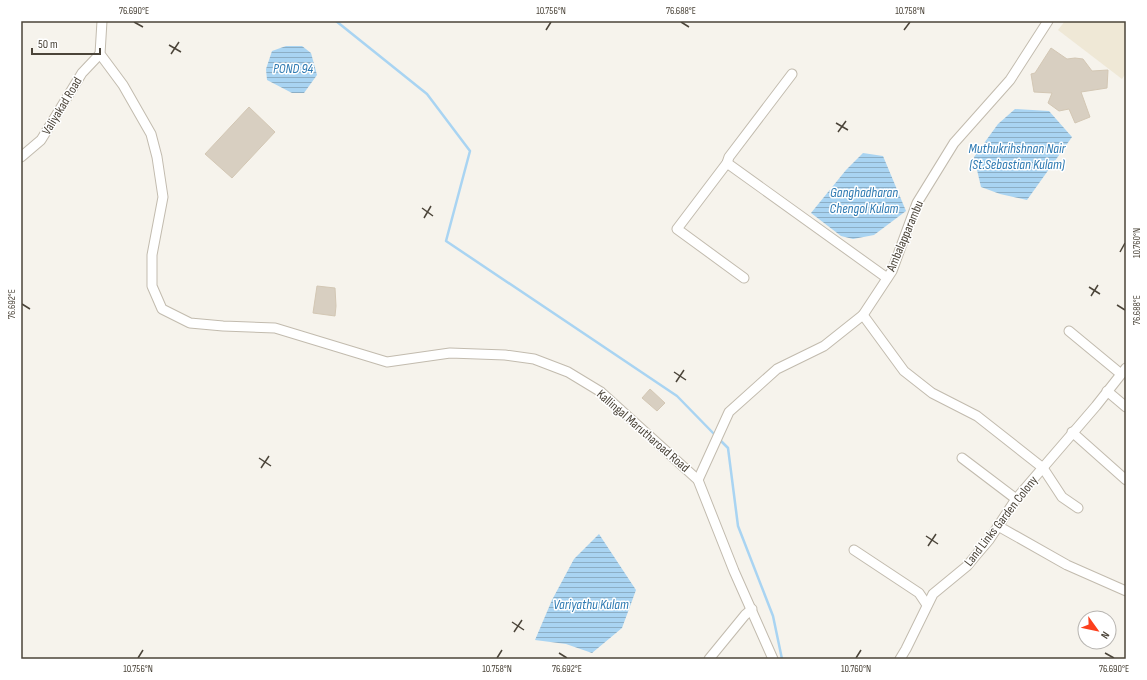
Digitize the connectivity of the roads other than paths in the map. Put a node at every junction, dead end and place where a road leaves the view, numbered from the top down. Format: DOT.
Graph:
graph roads {
  1 [pos="102,21"];
  2 [pos="1048,21"];
  3 [pos="100,54"];
  4 [pos="792,74"];
  5 [pos="21,156"];
  6 [pos="727,163"];
  7 [pos="744,278"];
  8 [pos="887,278"];
  9 [pos="863,315"];
  10 [pos="1069,331"];
  11 [pos="1123,371"];
  12 [pos="1107,391"];
  13 [pos="1126,407"];
  14 [pos="1072,432"];
  15 [pos="962,458"];
  16 [pos="1044,468"];
  17 [pos="698,480"];
  18 [pos="1126,480"];
  19 [pos="1016,498"];
  20 [pos="1078,508"];
  21 [pos="998,526"];
  22 [pos="854,550"];
  23 [pos="1126,591"];
  24 [pos="927,605"];
  25 [pos="752,609"];
  26 [pos="709,659"];
  27 [pos="773,659"];
  28 [pos="900,659"];
  1 -- 3 [label="street"];
  2 -- 8 [label="street, Ambalapparambu"];
  3 -- 5 [label="street, Valiyakad Road"];
  3 -- 17 [label="street, Kallingal Marutharoad Road"];
  4 -- 6 [label="street"];
  6 -- 7 [label="street"];
  6 -- 8 [label="street"];
  8 -- 9 [label="street, Ambalapparambu"];
  9 -- 16 [label="street"];
  9 -- 17 [label="street, Ambalapparambu"];
  10 -- 11 [label="street"];
  11 -- 12 [label="street, Land Links Garden Colony"];
  12 -- 13 [label="street"];
  12 -- 14 [label="street, Land Links Garden Colony"];
  14 -- 16 [label="street, Land Links Garden Colony"];
  14 -- 18 [label="street"];
  15 -- 19 [label="street"];
  16 -- 19 [label="street, Land Links Garden Colony"];
  16 -- 20 [label="street"];
  17 -- 25 [label="street, Kallingal Marutharoad Road"];
  19 -- 21 [label="street, Land Links Garden Colony"];
  21 -- 23 [label="street"];
  21 -- 24 [label="street, Land Links Garden Colony"];
  22 -- 24 [label="street"];
  24 -- 28 [label="street, Land Links Garden Colony"];
  25 -- 26 [label="street"];
  25 -- 27 [label="street, Kallingal Marutharoad Road"];
}
